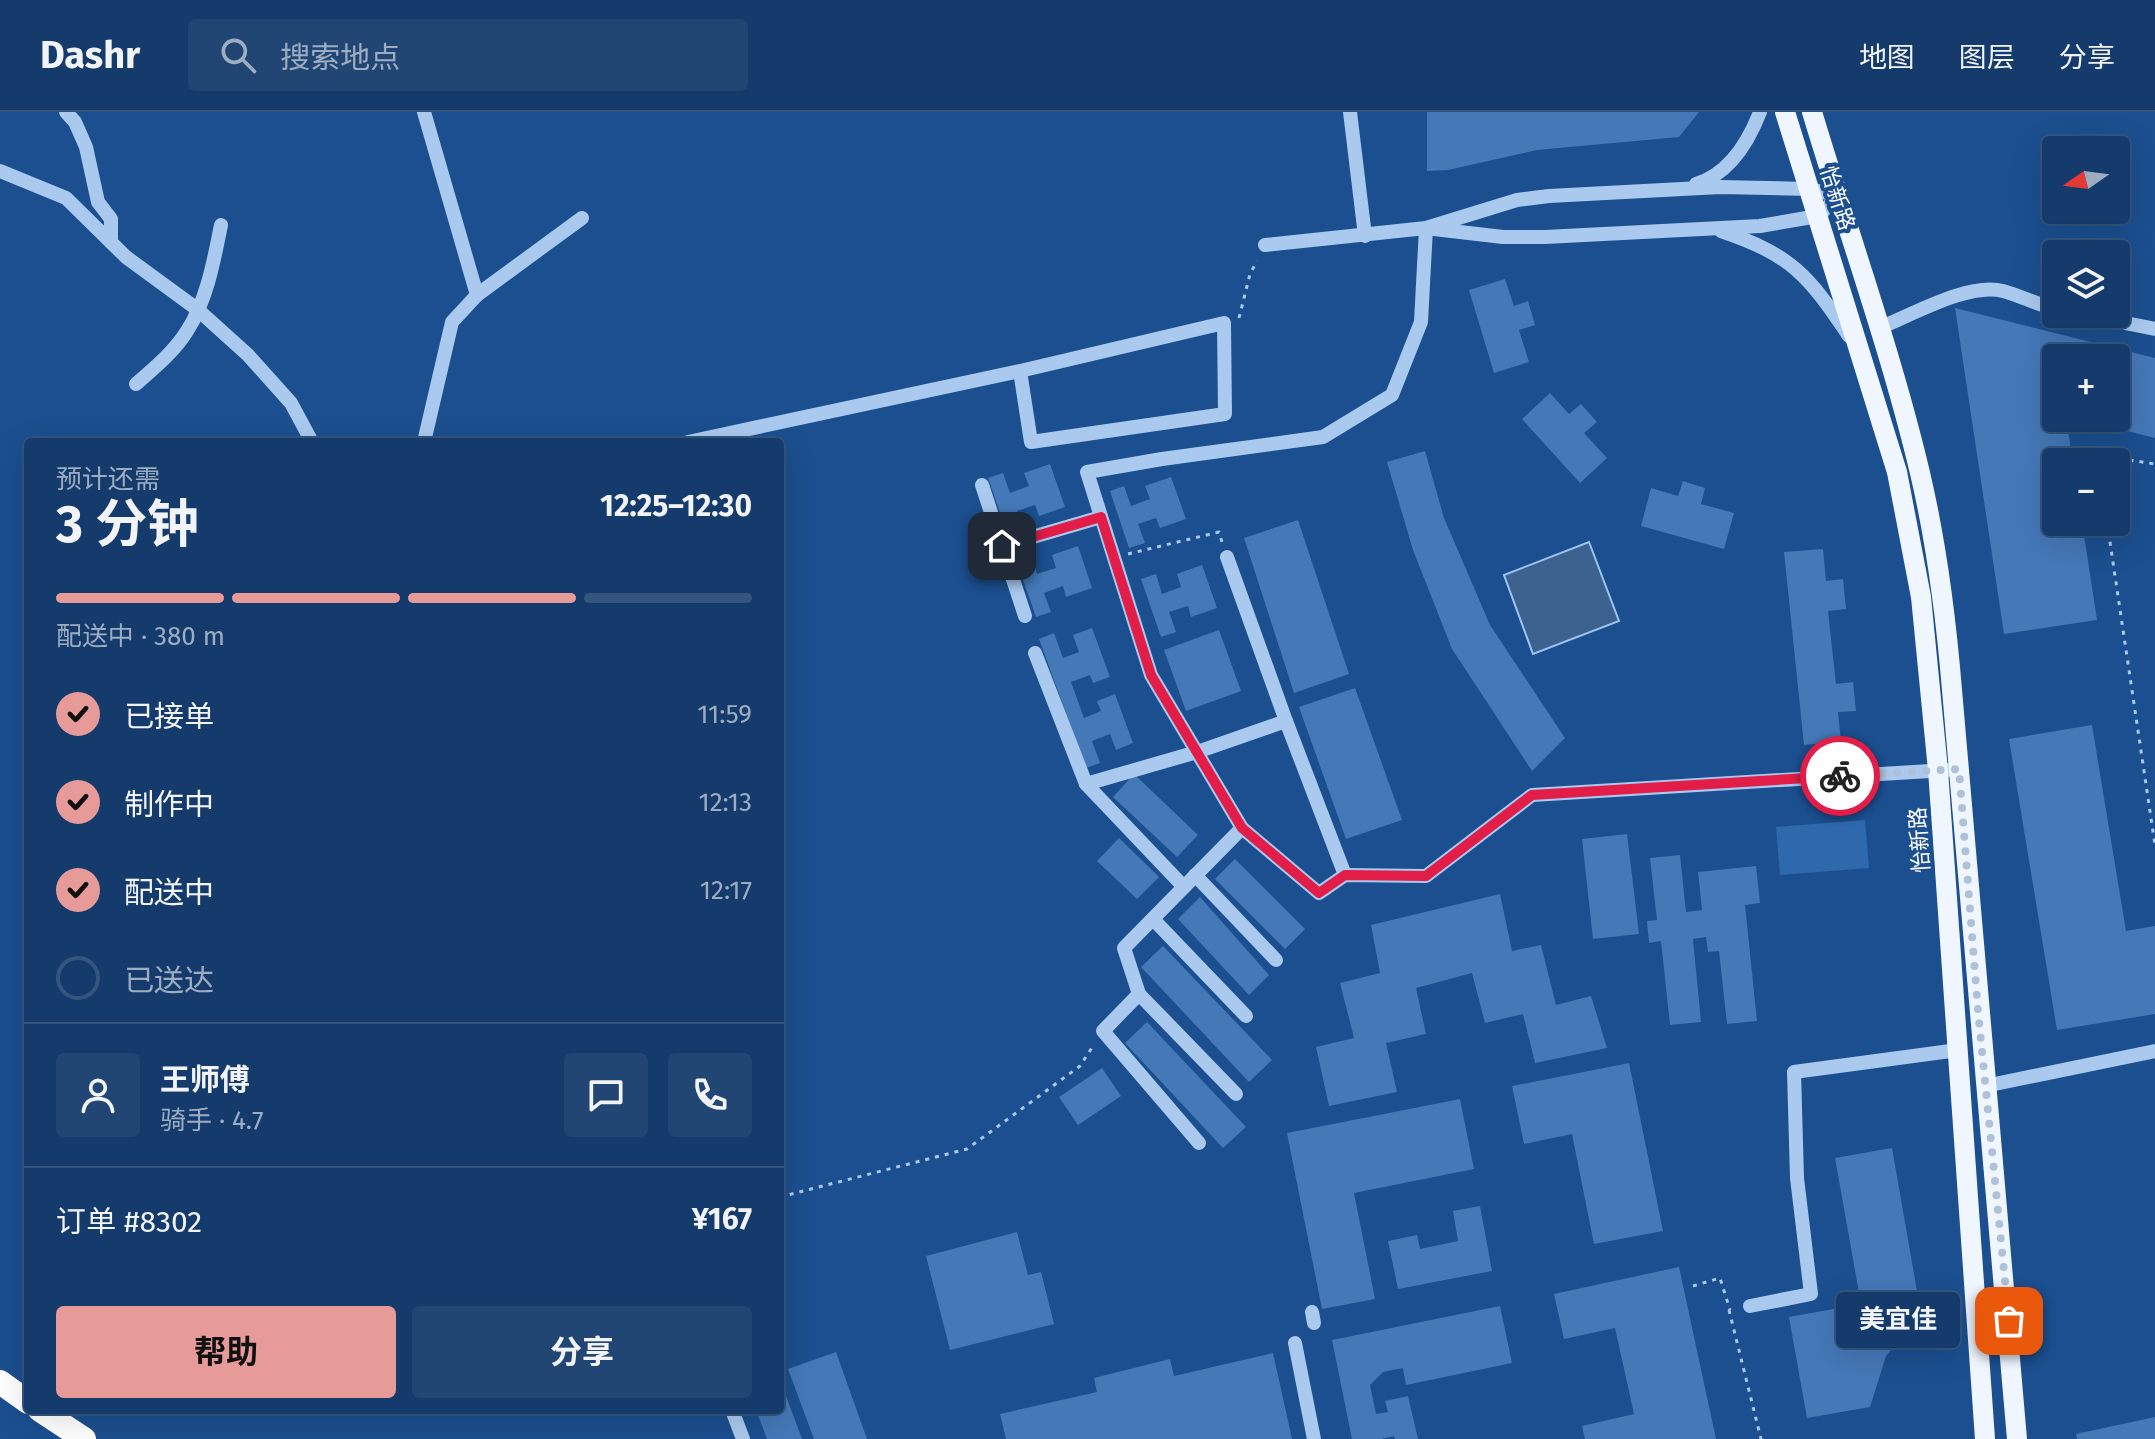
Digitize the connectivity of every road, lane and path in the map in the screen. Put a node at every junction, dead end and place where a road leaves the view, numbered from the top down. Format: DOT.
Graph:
graph roads {
  1 [pos="66,112"];
  2 [pos="424,112"];
  3 [pos="1350,112"];
  4 [pos="1760,112"];
  5 [pos="1812,113"];
  6 [pos="1786,118"];
  7 [pos="0,171"];
  8 [pos="1681,189"];
  9 [pos="1810,189"];
  10 [pos="1839,196"];
  11 [pos="1818,216"];
  12 [pos="582,218"];
  13 [pos="221,225"];
  14 [pos="1426,228"];
  15 [pos="1713,228"];
  16 [pos="1365,236"];
  17 [pos="111,242"];
  18 [pos="1265,245"];
  19 [pos="477,295"];
  20 [pos="2042,304"];
  21 [pos="197,309"];
  22 [pos="1240,318"];
  23 [pos="2130,324"];
  24 [pos="1879,328"];
  25 [pos="2155,329"];
  26 [pos="1862,356"];
  27 [pos="1020,371"];
  28 [pos="136,384"];
  29 [pos="310,438"];
  30 [pos="425,438"];
  31 [pos="707,438"];
  32 [pos="2130,460"];
  33 [pos="2155,464"];
  34 [pos="982,485"];
  35 [pos="1101,517"];
  36 [pos="1219,532"];
  37 [pos="2109,536"];
  38 [pos="1002,546"];
  39 [pos="1131,554"];
  40 [pos="1227,557"];
  41 [pos="1025,616"];
  42 [pos="1035,653"];
  43 [pos="1286,721"];
  44 [pos="1197,752"];
  45 [pos="1959,769"];
  46 [pos="1938,770"];
  47 [pos="1086,784"];
  48 [pos="1242,828"];
  49 [pos="2155,845"];
  50 [pos="1195,875"];
  51 [pos="1345,875"];
  52 [pos="1184,887"];
  53 [pos="1153,919"];
  54 [pos="1276,960"];
  55 [pos="1139,994"];
  56 [pos="1246,1016"];
  57 [pos="1103,1031"];
  58 [pos="1958,1050"];
  59 [pos="2155,1051"];
  60 [pos="1985,1086"];
  61 [pos="1236,1094"];
  62 [pos="1199,1143"];
  63 [pos="784,1196"];
  64 [pos="1693,1286"];
  65 [pos="1750,1306"];
  66 [pos="1729,1310"];
  67 [pos="1295,1343"];
  68 [pos="0,1382"];
  69 [pos="24,1399"];
  70 [pos="46,1414"];
  71 [pos="734,1414"];
  72 [pos="84,1439"];
  73 [pos="743,1439"];
  74 [pos="1314,1439"];
  75 [pos="1761,1439"];
  76 [pos="1985,1439"];
  77 [pos="2017,1439"];
  1 -- 17 [label="street"];
  2 -- 19 [label="street"];
  3 -- 16 [label="street"];
  4 -- 8 [label="street"];
  5 -- 6 [label="street"];
  5 -- 10 [label="main road, 怡新路"];
  6 -- 9 [label="main road, 怡新路"];
  7 -- 17 [label="street"];
  8 -- 9 [label="street"];
  8 -- 14 [label="street"];
  9 -- 10 [label="street"];
  9 -- 11 [label="main road, 怡新路"];
  10 -- 11 [label="street"];
  10 -- 24 [label="main road, 怡新路"];
  11 -- 15 [label="street"];
  11 -- 26 [label="main road, 怡新路"];
  12 -- 19 [label="street"];
  13 -- 21 [label="street"];
  14 -- 15 [label="street"];
  14 -- 16 [label="street"];
  14 -- 35 [label="street"];
  15 -- 26 [label="street"];
  16 -- 18 [label="street"];
  17 -- 21 [label="street"];
  18 -- 22 [label="path"];
  19 -- 30 [label="street"];
  20 -- 24 [label="street"];
  21 -- 28 [label="street"];
  21 -- 29 [label="street"];
  23 -- 25 [label="street"];
  24 -- 45 [label="main road, 怡新路"];
  26 -- 46 [label="main road, 怡新路"];
  27 -- 27 [label="street"];
  27 -- 31 [label="street"];
  32 -- 33 [label="path"];
  34 -- 38 [label="street"];
  35 -- 38 [label="street"];
  35 -- 44 [label="street"];
  36 -- 39 [label="path"];
  37 -- 49 [label="path"];
  38 -- 41 [label="street"];
  40 -- 43 [label="street"];
  42 -- 47 [label="street"];
  43 -- 44 [label="street"];
  43 -- 51 [label="street"];
  44 -- 47 [label="street"];
  44 -- 48 [label="street"];
  45 -- 46 [label="street"];
  45 -- 60 [label="main road, 怡新路"];
  46 -- 51 [label="street"];
  46 -- 58 [label="main road, 怡新路"];
  47 -- 52 [label="street"];
  48 -- 50 [label="street"];
  48 -- 51 [label="street"];
  50 -- 52 [label="street"];
  50 -- 54 [label="street"];
  52 -- 53 [label="street"];
  53 -- 55 [label="street"];
  53 -- 56 [label="street"];
  55 -- 57 [label="street"];
  55 -- 61 [label="street"];
  57 -- 62 [label="street"];
  57 -- 63 [label="path"];
  58 -- 65 [label="street"];
  58 -- 76 [label="main road, 怡新路"];
  59 -- 60 [label="street"];
  60 -- 77 [label="main road, 怡新路"];
  64 -- 66 [label="path"];
  65 -- 66 [label="path"];
  66 -- 75 [label="path"];
  67 -- 74 [label="street"];
  68 -- 69 [label="highway"];
  70 -- 72 [label="highway"];
  71 -- 73 [label="street"];
}
